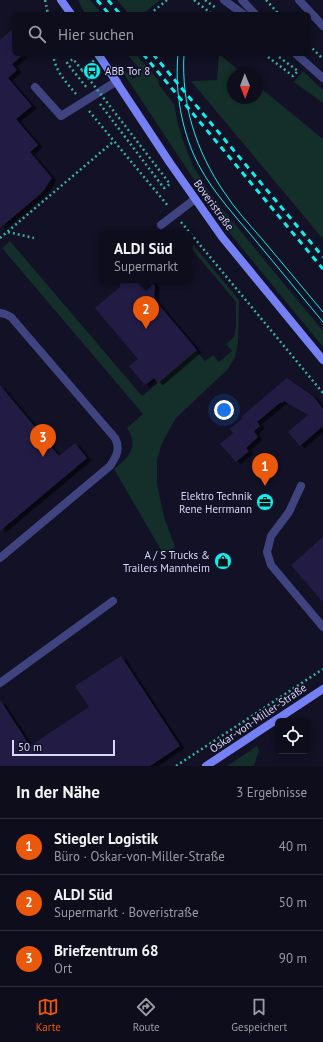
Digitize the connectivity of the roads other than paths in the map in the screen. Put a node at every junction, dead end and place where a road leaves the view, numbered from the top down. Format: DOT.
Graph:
graph roads {
  1 [pos="61,0"];
  2 [pos="224,0"];
  3 [pos="242,0"];
  4 [pos="299,0"];
  5 [pos="70,12"];
  6 [pos="241,12"];
  7 [pos="253,12"];
  8 [pos="310,12"];
  9 [pos="311,13"];
  10 [pos="323,26"];
  11 [pos="99,56"];
  12 [pos="298,56"];
  13 [pos="323,78"];
  14 [pos="117,81"];
  15 [pos="36,87"];
  16 [pos="195,198"];
  17 [pos="161,225"];
  18 [pos="0,313"];
  19 [pos="323,360"];
  20 [pos="301,486"];
  21 [pos="0,558"];
  22 [pos="113,601"];
  23 [pos="323,627"];
  24 [pos="0,683"];
  25 [pos="323,688"];
  26 [pos="206,766"];
  1 -- 5 [label="main road"];
  2 -- 6 [label="street"];
  3 -- 7 [label="street"];
  4 -- 8 [label="street"];
  9 -- 10 [label="street"];
  11 -- 14 [label="main road, Boveristraße"];
  12 -- 13 [label="street"];
  14 -- 15 [label="street"];
  14 -- 16 [label="main road, Boveristraße"];
  16 -- 17 [label="street"];
  16 -- 19 [label="main road, Boveristraße"];
  18 -- 21 [label="street"];
  20 -- 23 [label="street"];
  22 -- 24 [label="street"];
  25 -- 26 [label="main road, Oskar-von-Miller-Straße"];
}
